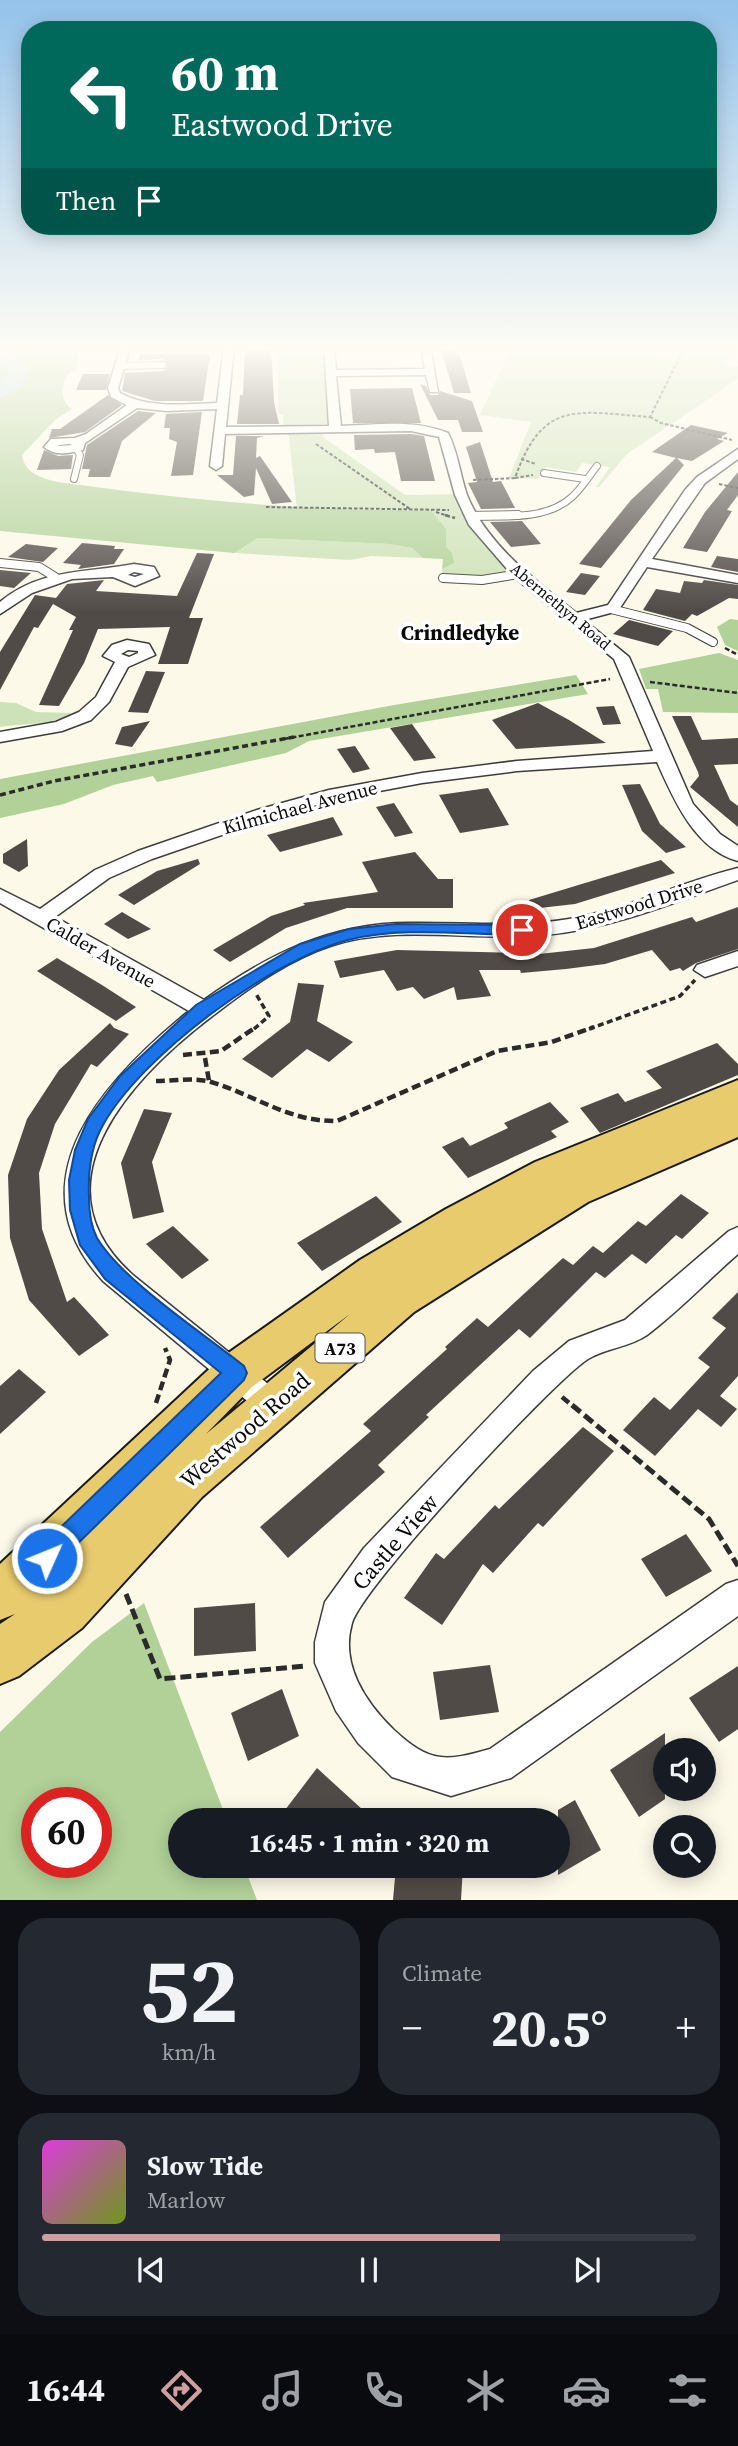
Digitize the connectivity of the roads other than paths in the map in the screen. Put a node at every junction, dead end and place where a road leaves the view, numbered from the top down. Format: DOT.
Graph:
graph roads {
  1 [pos="92,435"];
  2 [pos="220,435"];
  3 [pos="441,435"];
  4 [pos="76,445"];
  5 [pos="738,453"];
  6 [pos="216,466"];
  7 [pos="597,466"];
  8 [pos="544,473"];
  9 [pos="74,479"];
  10 [pos="586,479"];
  11 [pos="468,513"];
  12 [pos="643,562"];
  13 [pos="0,563"];
  14 [pos="121,573"];
  15 [pos="519,575"];
  16 [pos="55,577"];
  17 [pos="443,578"];
  18 [pos="738,579"];
  19 [pos="611,609"];
  20 [pos="0,610"];
  21 [pos="573,618"];
  22 [pos="713,642"];
  23 [pos="122,662"];
  24 [pos="0,737"];
  25 [pos="663,756"];
  26 [pos="738,855"];
  27 [pos="738,874"];
  28 [pos="0,895"];
  29 [pos="41,918"];
  30 [pos="738,958"];
  31 [pos="705,970"];
  32 [pos="202,1009"];
  33 [pos="738,1094"];
  34 [pos="738,1121"];
  35 [pos="735,1247"];
  36 [pos="236,1373"];
  37 [pos="273,1405"];
  38 [pos="0,1594"];
  39 [pos="738,1596"];
  40 [pos="0,1657"];
  1 -- 4 [label="street"];
  2 -- 6 [label="street"];
  3 -- 11 [label="street, Abernethyn Road"];
  4 -- 9 [label="lane"];
  5 -- 12 [label="street"];
  7 -- 10 [label="lane"];
  8 -- 10 [label="lane"];
  10 -- 11 [label="lane"];
  11 -- 15 [label="street, Abernethyn Road"];
  12 -- 18 [label="street"];
  12 -- 19 [label="street"];
  13 -- 16 [label="lane"];
  14 -- 16 [label="street"];
  15 -- 17 [label="lane"];
  15 -- 21 [label="street, Abernethyn Road"];
  16 -- 20 [label="street"];
  19 -- 21 [label="street"];
  19 -- 22 [label="lane"];
  21 -- 25 [label="street, Abernethyn Road"];
  23 -- 24 [label="street"];
  25 -- 26 [label="street, Abernethyn Road"];
  25 -- 29 [label="street, Kilmichael Avenue"];
  27 -- 32 [label="street, Eastwood Drive"];
  28 -- 29 [label="street, Calder Avenue"];
  29 -- 32 [label="street, Calder Avenue"];
  30 -- 31 [label="street"];
  32 -- 36 [label="street, Eastwood Drive"];
  33 -- 36 [label="main road, Westwood Road / A73"];
  34 -- 37 [label="main road, Westwood Road / A73"];
  35 -- 39 [label="street, Castle View"];
  36 -- 37 [label="street, Eastwood Drive"];
  36 -- 38 [label="main road, Westwood Road / A73"];
  37 -- 40 [label="main road, Westwood Road / A73"];
}
